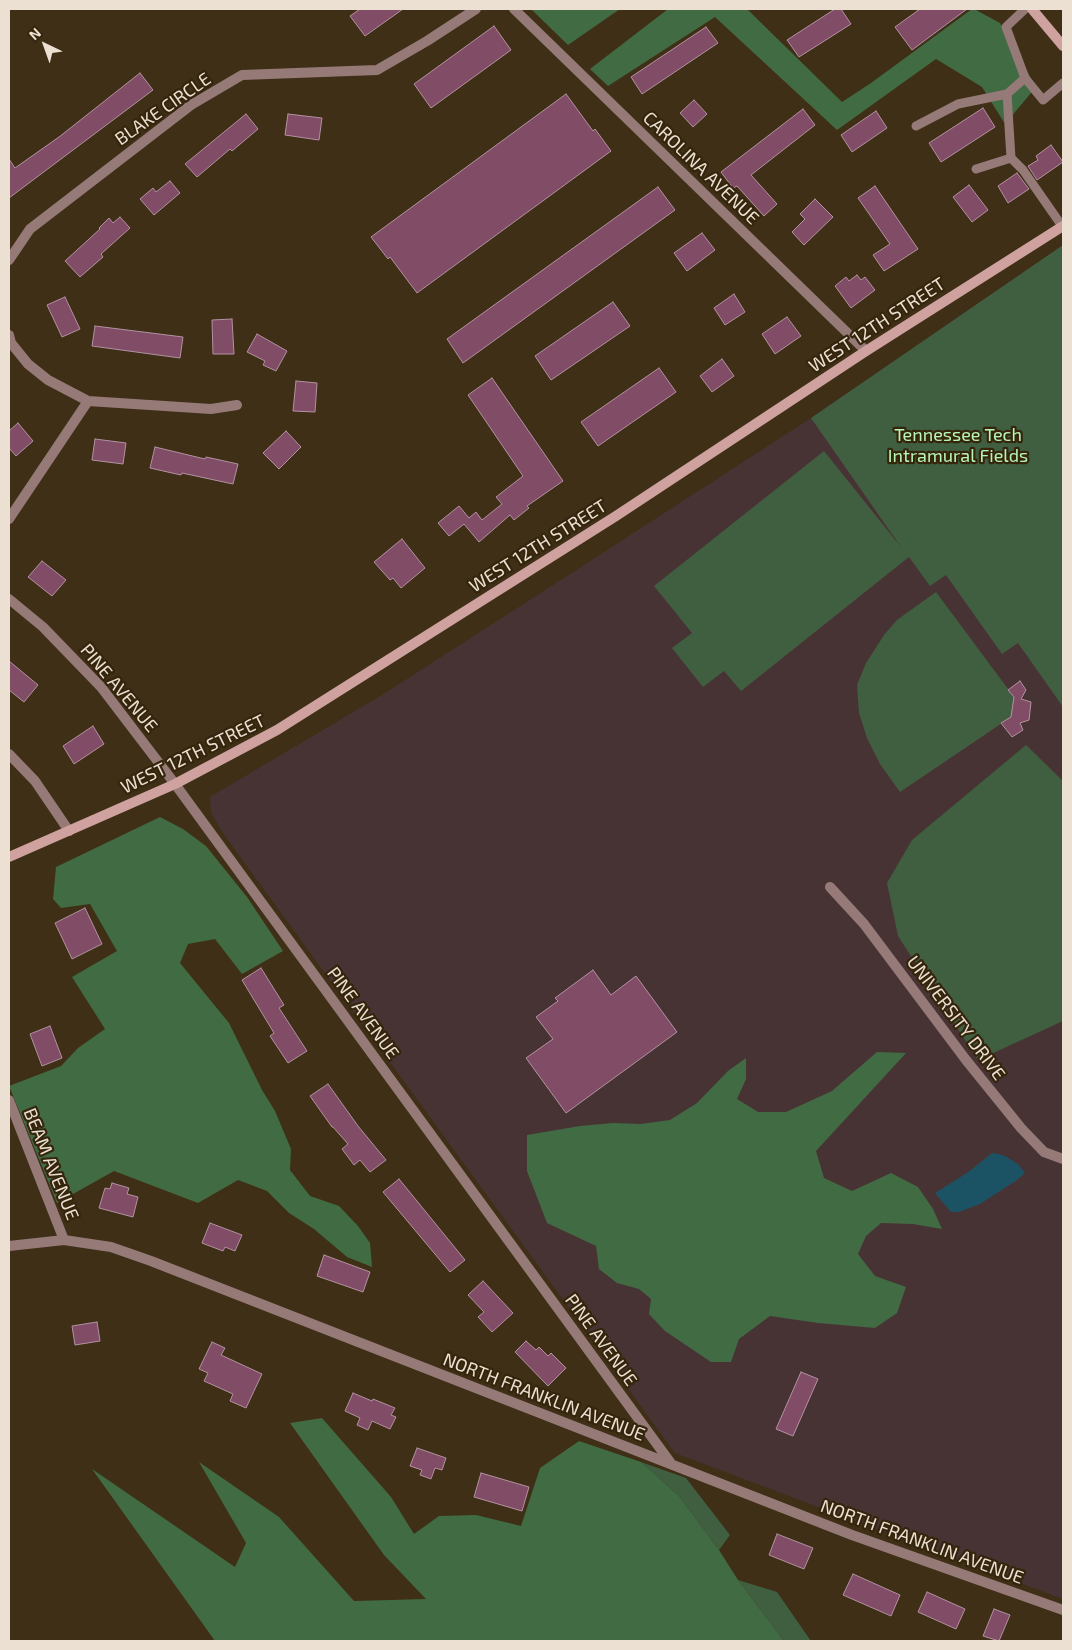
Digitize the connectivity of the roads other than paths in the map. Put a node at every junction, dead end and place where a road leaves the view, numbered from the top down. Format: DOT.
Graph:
graph roads {
  1 [pos="476,9"];
  2 [pos="514,9"];
  3 [pos="1025,9"];
  4 [pos="1032,9"];
  5 [pos="1062,41"];
  6 [pos="1025,78"];
  7 [pos="1063,83"];
  8 [pos="1007,94"];
  9 [pos="916,126"];
  10 [pos="1011,158"];
  11 [pos="976,169"];
  12 [pos="1063,226"];
  13 [pos="9,260"];
  14 [pos="9,335"];
  15 [pos="866,351"];
  16 [pos="88,401"];
  17 [pos="236,405"];
  18 [pos="9,519"];
  19 [pos="9,599"];
  20 [pos="9,754"];
  21 [pos="175,784"];
  22 [pos="69,831"];
  23 [pos="9,857"];
  24 [pos="830,887"];
  25 [pos="9,1100"];
  26 [pos="1063,1159"];
  27 [pos="64,1240"];
  28 [pos="9,1246"];
  29 [pos="670,1463"];
  30 [pos="1063,1610"];
  1 -- 13 [label="street, BLAKE CIRCLE"];
  2 -- 15 [label="street, CAROLINA AVENUE"];
  3 -- 6 [label="lane"];
  4 -- 5 [label="main road"];
  6 -- 7 [label="lane"];
  6 -- 8 [label="lane"];
  8 -- 9 [label="lane"];
  8 -- 10 [label="lane"];
  10 -- 11 [label="lane"];
  10 -- 12 [label="lane"];
  12 -- 15 [label="main road, WEST 12TH STREET"];
  14 -- 16 [label="street"];
  15 -- 21 [label="main road, WEST 12TH STREET"];
  16 -- 17 [label="street"];
  16 -- 18 [label="street"];
  19 -- 21 [label="street, PINE AVENUE"];
  20 -- 22 [label="street"];
  21 -- 22 [label="main road, WEST 12TH STREET"];
  21 -- 29 [label="street, PINE AVENUE"];
  22 -- 23 [label="main road, WEST 12TH STREET"];
  24 -- 26 [label="street, UNIVERSITY DRIVE"];
  25 -- 27 [label="street, BEAM AVENUE"];
  27 -- 28 [label="street, NORTH FRANKLIN AVENUE"];
  27 -- 29 [label="street, NORTH FRANKLIN AVENUE"];
  29 -- 30 [label="street, NORTH FRANKLIN AVENUE"];
}
